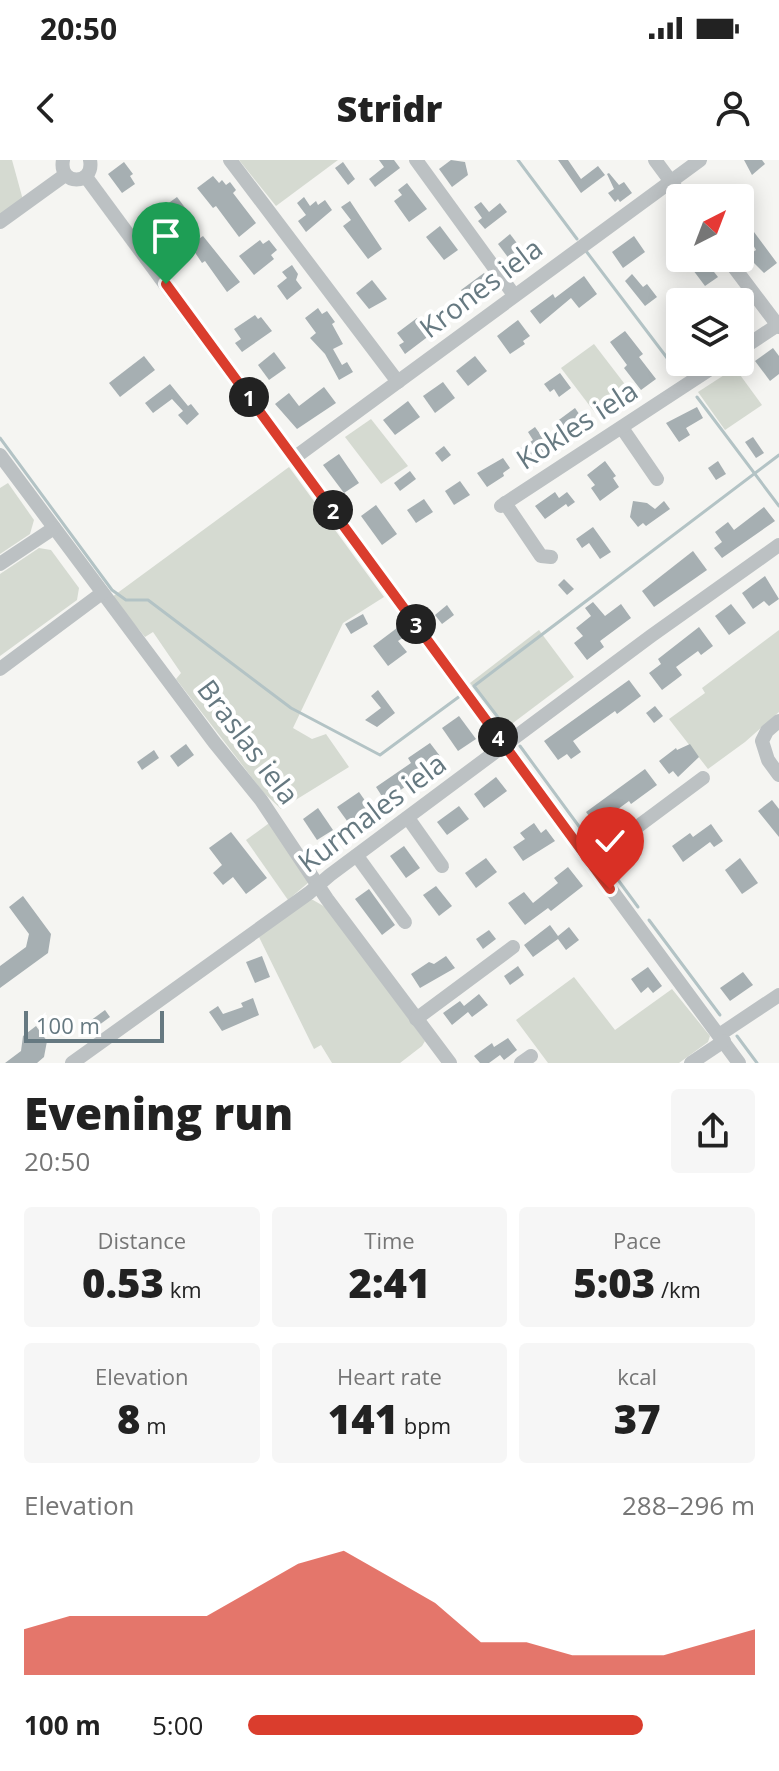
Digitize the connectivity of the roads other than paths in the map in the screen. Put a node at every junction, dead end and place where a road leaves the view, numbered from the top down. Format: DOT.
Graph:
graph roads {
  1 [pos="90,160"];
  2 [pos="230,160"];
  3 [pos="416,160"];
  4 [pos="655,160"];
  5 [pos="700,160"];
  6 [pos="64,167"];
  7 [pos="86,177"];
  8 [pos="670,182"];
  9 [pos="0,222"];
  10 [pos="738,272"];
  11 [pos="514,295"];
  12 [pos="778,325"];
  13 [pos="754,341"];
  14 [pos="700,376"];
  15 [pos="398,382"];
  16 [pos="622,428"];
  17 [pos="0,455"];
  18 [pos="294,458"];
  19 [pos="657,479"];
  20 [pos="54,528"];
  21 [pos="779,545"];
  22 [pos="551,557"];
  23 [pos="0,564"];
  24 [pos="102,593"];
  25 [pos="0,669"];
  26 [pos="779,721"];
  27 [pos="505,747"];
  28 [pos="779,775"];
  29 [pos="703,778"];
  30 [pos="408,818"];
  31 [pos="357,856"];
  32 [pos="590,862"];
  33 [pos="442,866"];
  34 [pos="319,885"];
  35 [pos="405,922"];
  36 [pos="513,947"];
  37 [pos="779,995"];
  38 [pos="416,1019"];
  39 [pos="721,1038"];
  40 [pos="72,1063"];
  41 [pos="450,1063"];
  42 [pos="691,1063"];
  43 [pos="739,1063"];
  1 -- 7 [label="street"];
  2 -- 15 [label="street"];
  3 -- 11 [label="street"];
  4 -- 8 [label="street"];
  5 -- 8 [label="street, Krones iela"];
  6 -- 7 [label="street"];
  6 -- 9 [label="street"];
  7 -- 18 [label="street"];
  8 -- 11 [label="street, Krones iela"];
  10 -- 12 [label="street"];
  11 -- 15 [label="street, Krones iela"];
  12 -- 13 [label="street"];
  14 -- 16 [label="street, Kokles iela"];
  15 -- 18 [label="street, Krones iela"];
  16 -- 19 [label="street"];
  16 -- 22 [label="street, Kokles iela"];
  17 -- 20 [label="street, Braslas iela"];
  18 -- 27 [label="street"];
  20 -- 23 [label="street"];
  20 -- 24 [label="street, Braslas iela"];
  21 -- 27 [label="street, Kurmales iela"];
  24 -- 25 [label="street"];
  24 -- 34 [label="street, Braslas iela"];
  26 -- 28 [label="street"];
  27 -- 30 [label="street, Kurmales iela"];
  27 -- 32 [label="street"];
  29 -- 32 [label="street"];
  30 -- 31 [label="street, Kurmales iela"];
  30 -- 33 [label="street"];
  31 -- 34 [label="street, Kurmales iela"];
  31 -- 35 [label="street"];
  32 -- 39 [label="street"];
  34 -- 38 [label="street, Braslas iela"];
  34 -- 40 [label="street, Kurmales iela"];
  36 -- 38 [label="street"];
  37 -- 39 [label="street"];
  38 -- 41 [label="street, Braslas iela"];
  39 -- 42 [label="street"];
  39 -- 43 [label="street"];
}
